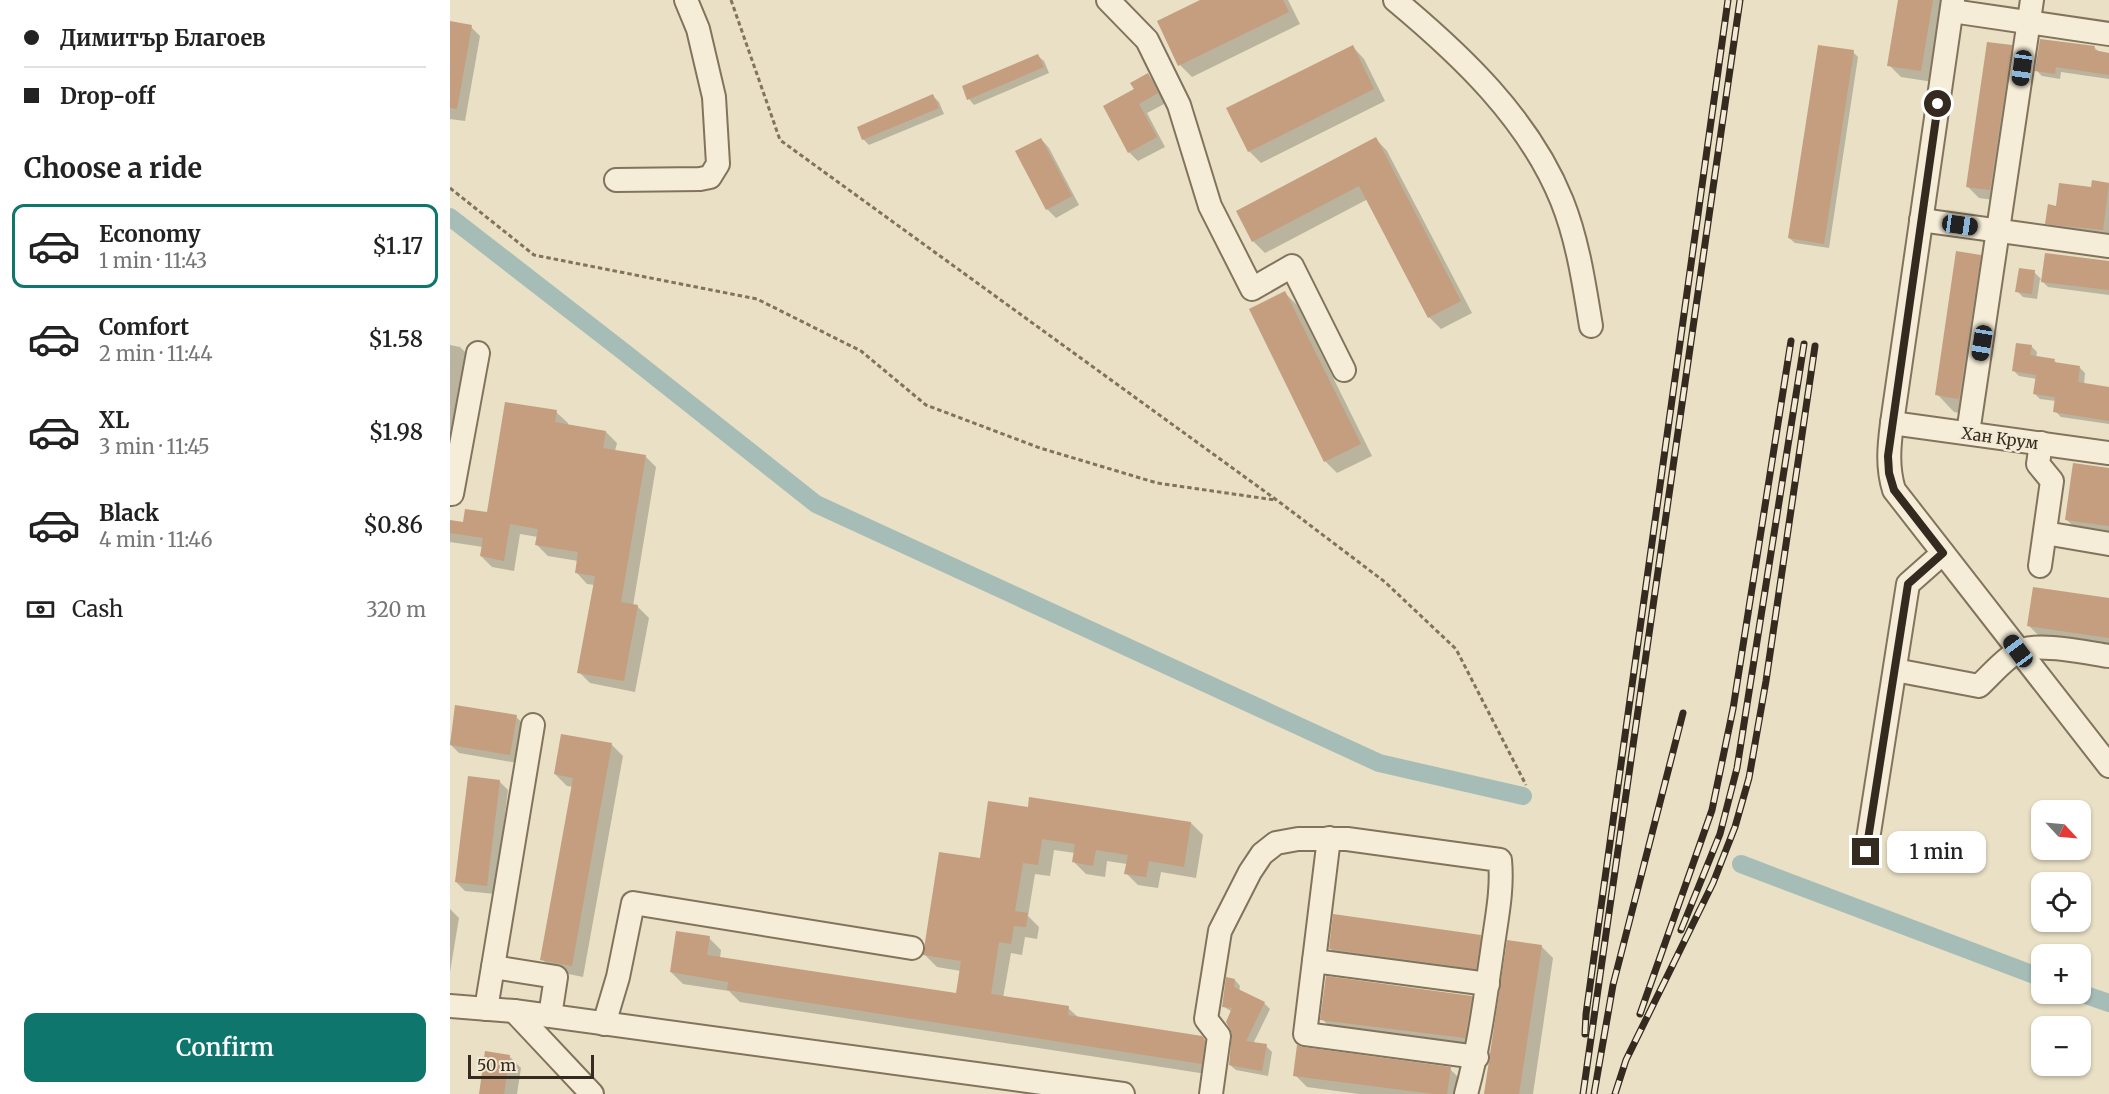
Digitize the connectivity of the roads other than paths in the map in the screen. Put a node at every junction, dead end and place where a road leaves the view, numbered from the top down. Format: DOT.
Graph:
graph roads {
  1 [pos="686,0"];
  2 [pos="1108,0"];
  3 [pos="1395,0"];
  4 [pos="1952,5"];
  5 [pos="2030,11"];
  6 [pos="2109,33"];
  7 [pos="616,180"];
  8 [pos="1921,220"];
  9 [pos="1999,231"];
  10 [pos="2109,246"];
  11 [pos="1591,326"];
  12 [pos="478,353"];
  13 [pos="1344,370"];
  14 [pos="1892,423"];
  15 [pos="1968,433"];
  16 [pos="2041,443"];
  17 [pos="2109,453"];
  18 [pos="450,494"];
  19 [pos="2044,533"];
  20 [pos="2109,544"];
  21 [pos="1943,553"];
  22 [pos="2040,566"];
  23 [pos="2018,651"];
  24 [pos="2109,656"];
  25 [pos="1895,670"];
  26 [pos="533,725"];
  27 [pos="2109,766"];
  28 [pos="1329,838"];
  29 [pos="1866,852"];
  30 [pos="912,948"];
  31 [pos="1314,961"];
  32 [pos="492,968"];
  33 [pos="1488,984"];
  34 [pos="450,1006"];
  35 [pos="486,1009"];
  36 [pos="514,1011"];
  37 [pos="550,1016"];
  38 [pos="604,1024"];
  39 [pos="1477,1058"];
  40 [pos="592,1094"];
  41 [pos="1123,1094"];
  42 [pos="1211,1094"];
  43 [pos="1466,1094"];
  1 -- 7 [label="street"];
  2 -- 13 [label="street"];
  3 -- 11 [label="street"];
  4 -- 5 [label="street"];
  4 -- 8 [label="street"];
  5 -- 6 [label="street"];
  5 -- 9 [label="street"];
  8 -- 9 [label="street"];
  8 -- 14 [label="street"];
  9 -- 10 [label="street"];
  9 -- 15 [label="street"];
  12 -- 18 [label="street"];
  14 -- 15 [label="street, Хан Крум"];
  14 -- 21 [label="street"];
  15 -- 16 [label="street, Хан Крум"];
  16 -- 17 [label="street, Хан Крум"];
  16 -- 19 [label="street"];
  19 -- 20 [label="street"];
  19 -- 22 [label="street"];
  21 -- 23 [label="street"];
  21 -- 25 [label="street"];
  23 -- 24 [label="street"];
  23 -- 25 [label="street"];
  23 -- 27 [label="street"];
  25 -- 29 [label="street"];
  26 -- 32 [label="street"];
  28 -- 31 [label="street"];
  28 -- 33 [label="street"];
  28 -- 42 [label="street"];
  30 -- 38 [label="street"];
  31 -- 33 [label="street"];
  31 -- 39 [label="street"];
  32 -- 35 [label="street"];
  32 -- 37 [label="street"];
  33 -- 39 [label="street"];
  34 -- 35 [label="street"];
  35 -- 36 [label="street"];
  36 -- 37 [label="street"];
  36 -- 40 [label="street"];
  37 -- 38 [label="street"];
  38 -- 41 [label="street"];
  39 -- 43 [label="street"];
}
